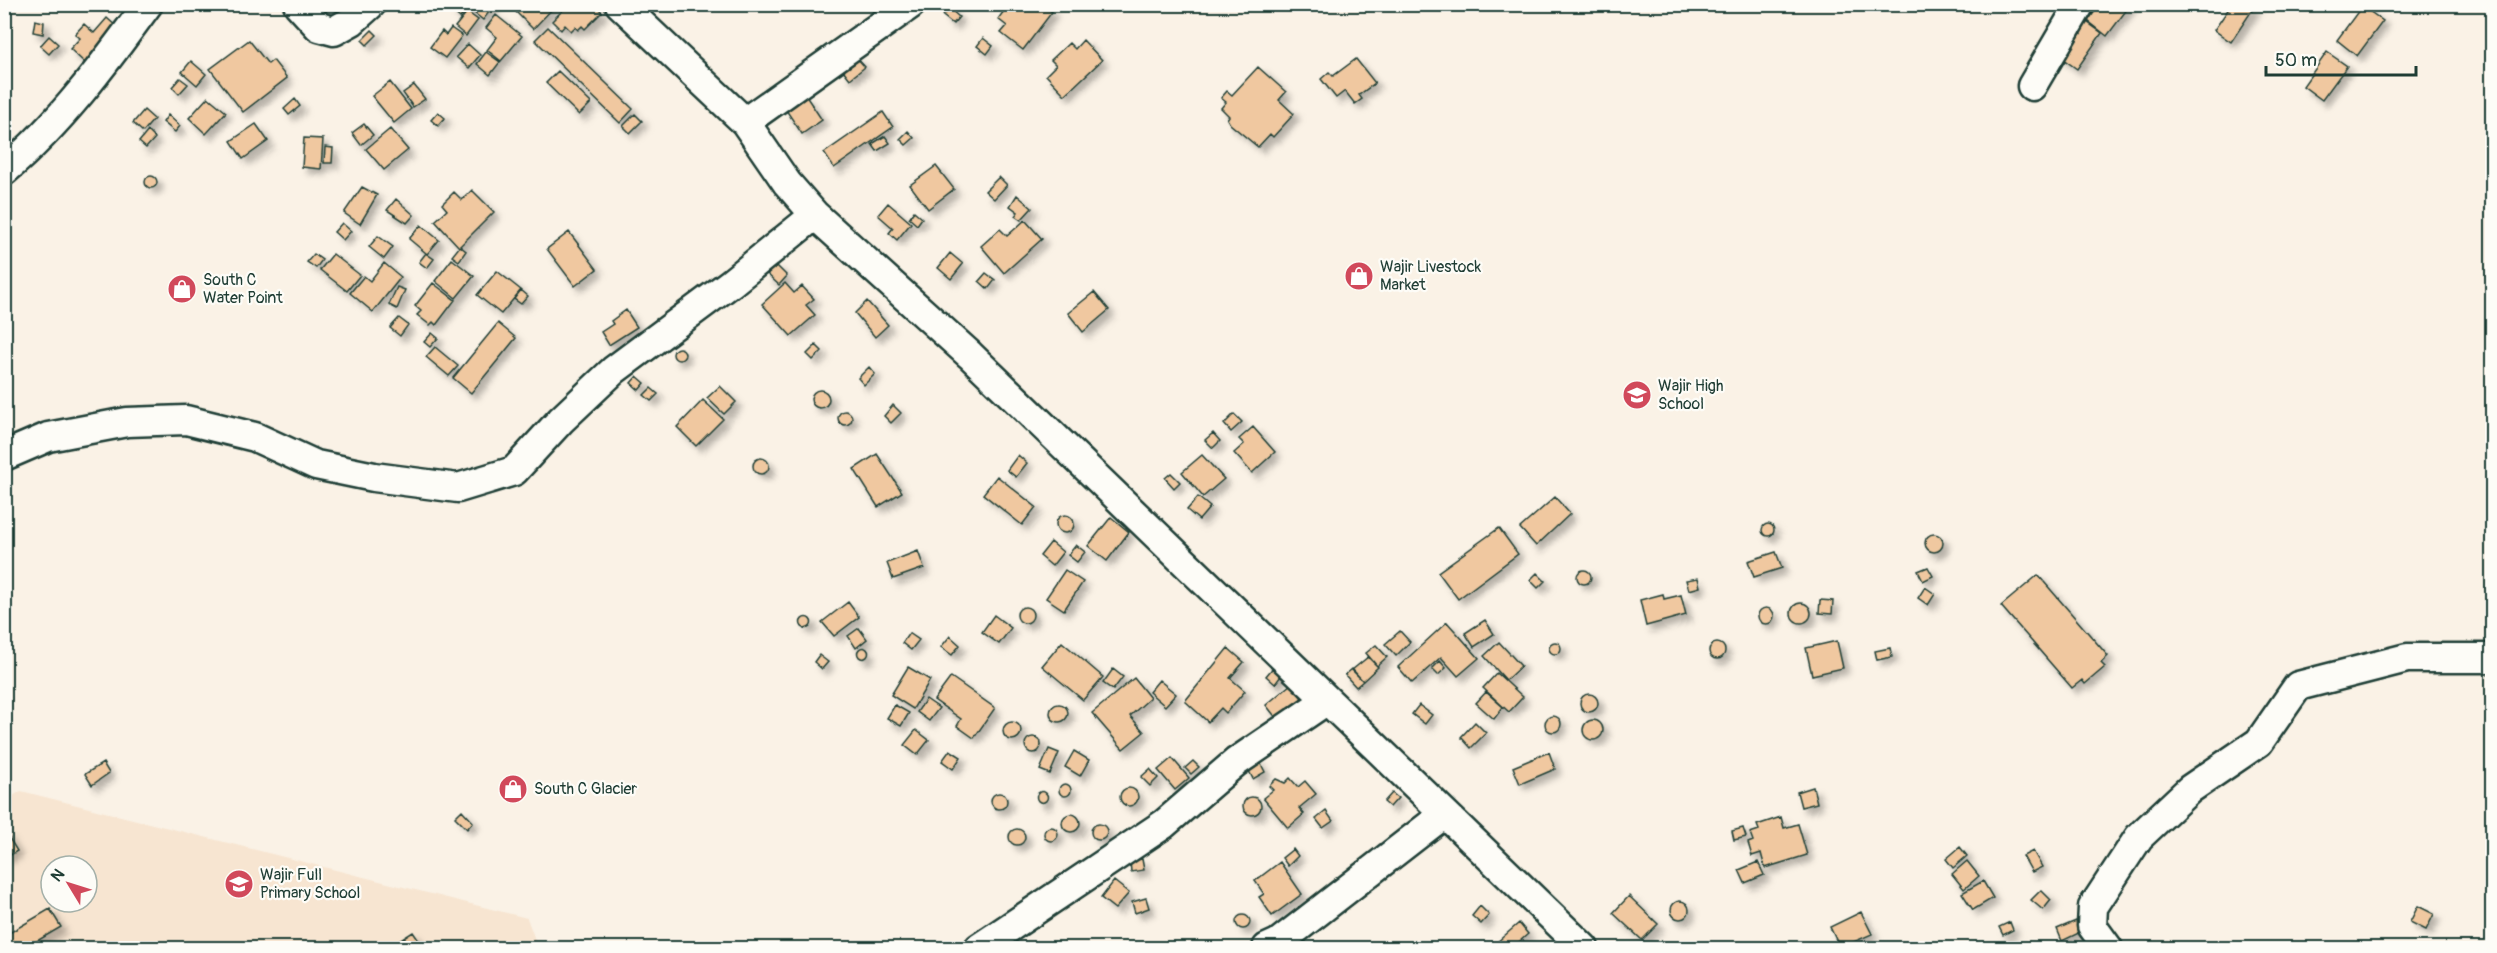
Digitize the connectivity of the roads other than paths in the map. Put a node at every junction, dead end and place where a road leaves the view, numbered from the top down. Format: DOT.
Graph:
graph roads {
  1 [pos="148,4"];
  2 [pos="298,4"];
  3 [pos="371,4"];
  4 [pos="620,4"];
  5 [pos="911,4"];
  6 [pos="2080,4"];
  7 [pos="2031,86"];
  8 [pos="745,122"];
  9 [pos="4,171"];
  10 [pos="815,215"];
  11 [pos="4,456"];
  12 [pos="2493,658"];
  13 [pos="1327,700"];
  14 [pos="1443,815"];
  15 [pos="979,948"];
  16 [pos="1267,948"];
  17 [pos="1584,948"];
  18 [pos="2108,948"];
  1 -- 9 [label="street"];
  2 -- 3 [label="street"];
  4 -- 8 [label="street"];
  5 -- 8 [label="street"];
  6 -- 7 [label="street"];
  8 -- 10 [label="street"];
  10 -- 11 [label="street"];
  10 -- 13 [label="street"];
  12 -- 18 [label="street"];
  13 -- 14 [label="street"];
  13 -- 15 [label="street"];
  14 -- 16 [label="street"];
  14 -- 17 [label="street"];
}
